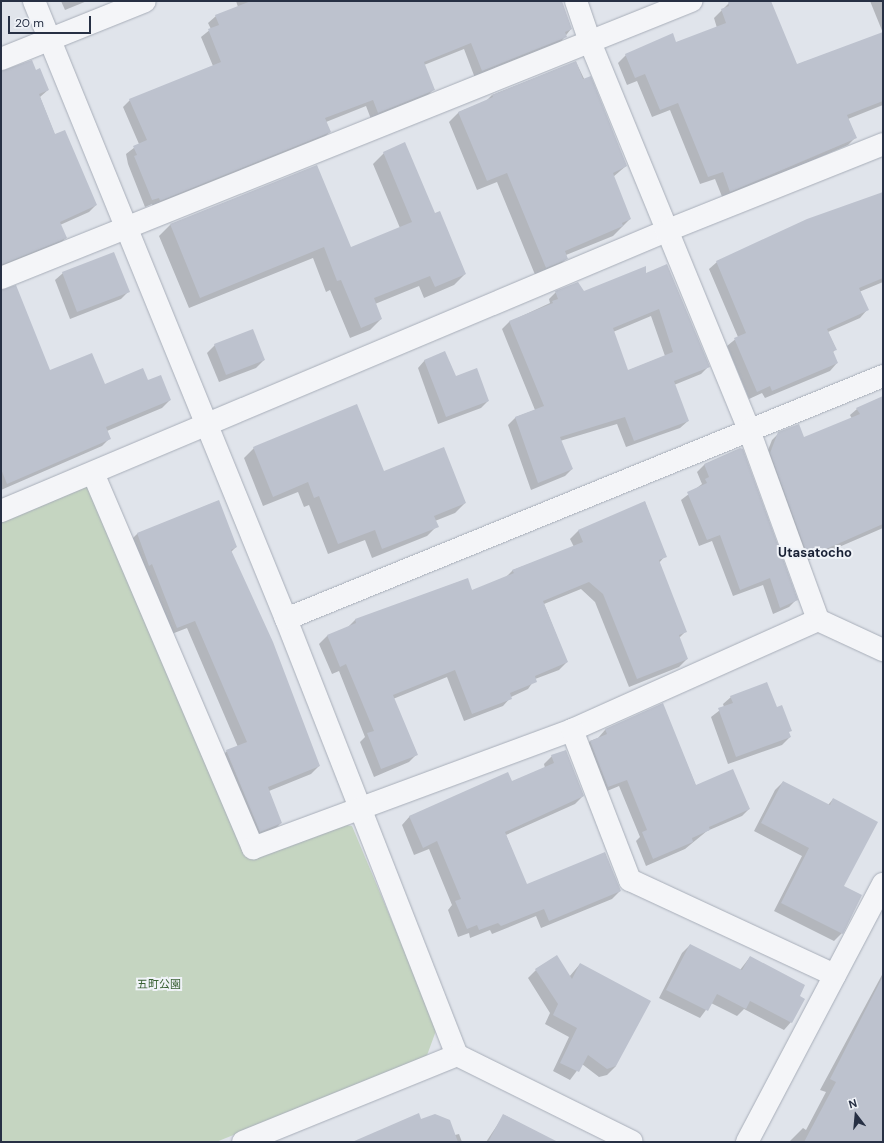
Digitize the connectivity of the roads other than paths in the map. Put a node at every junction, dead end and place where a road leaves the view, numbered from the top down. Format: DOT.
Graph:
graph roads {
  1 [pos="34,1"];
  2 [pos="145,1"];
  3 [pos="576,1"];
  4 [pos="691,1"];
  5 [pos="50,40"];
  6 [pos="590,42"];
  7 [pos="1,59"];
  8 [pos="883,144"];
  9 [pos="127,226"];
  10 [pos="666,231"];
  11 [pos="1,278"];
  12 [pos="883,376"];
  13 [pos="207,425"];
  14 [pos="749,430"];
  15 [pos="94,473"];
  16 [pos="1,511"];
  17 [pos="286,619"];
  18 [pos="818,620"];
  19 [pos="883,650"];
  20 [pos="572,730"];
  21 [pos="361,810"];
  22 [pos="883,884"];
  23 [pos="834,975"];
  24 [pos="457,1054"];
  25 [pos="243,1142"];
  26 [pos="632,1142"];
  27 [pos="747,1142"];
  1 -- 5 [label="street"];
  2 -- 5 [label="street"];
  3 -- 6 [label="street"];
  4 -- 6 [label="street"];
  5 -- 7 [label="street"];
  5 -- 9 [label="street"];
  6 -- 9 [label="street"];
  6 -- 10 [label="street"];
  8 -- 10 [label="street"];
  9 -- 11 [label="street"];
  9 -- 13 [label="street"];
  10 -- 13 [label="street"];
  10 -- 14 [label="street"];
  12 -- 14 [label="street"];
  13 -- 15 [label="street"];
  13 -- 17 [label="street"];
  14 -- 17 [label="street"];
  14 -- 18 [label="street"];
  15 -- 16 [label="street"];
  15 -- 21 [label="street"];
  17 -- 21 [label="street"];
  18 -- 19 [label="street"];
  18 -- 20 [label="street"];
  20 -- 21 [label="street"];
  20 -- 23 [label="street"];
  21 -- 24 [label="street"];
  22 -- 23 [label="street"];
  23 -- 27 [label="street"];
  24 -- 25 [label="street"];
  24 -- 26 [label="street"];
}
